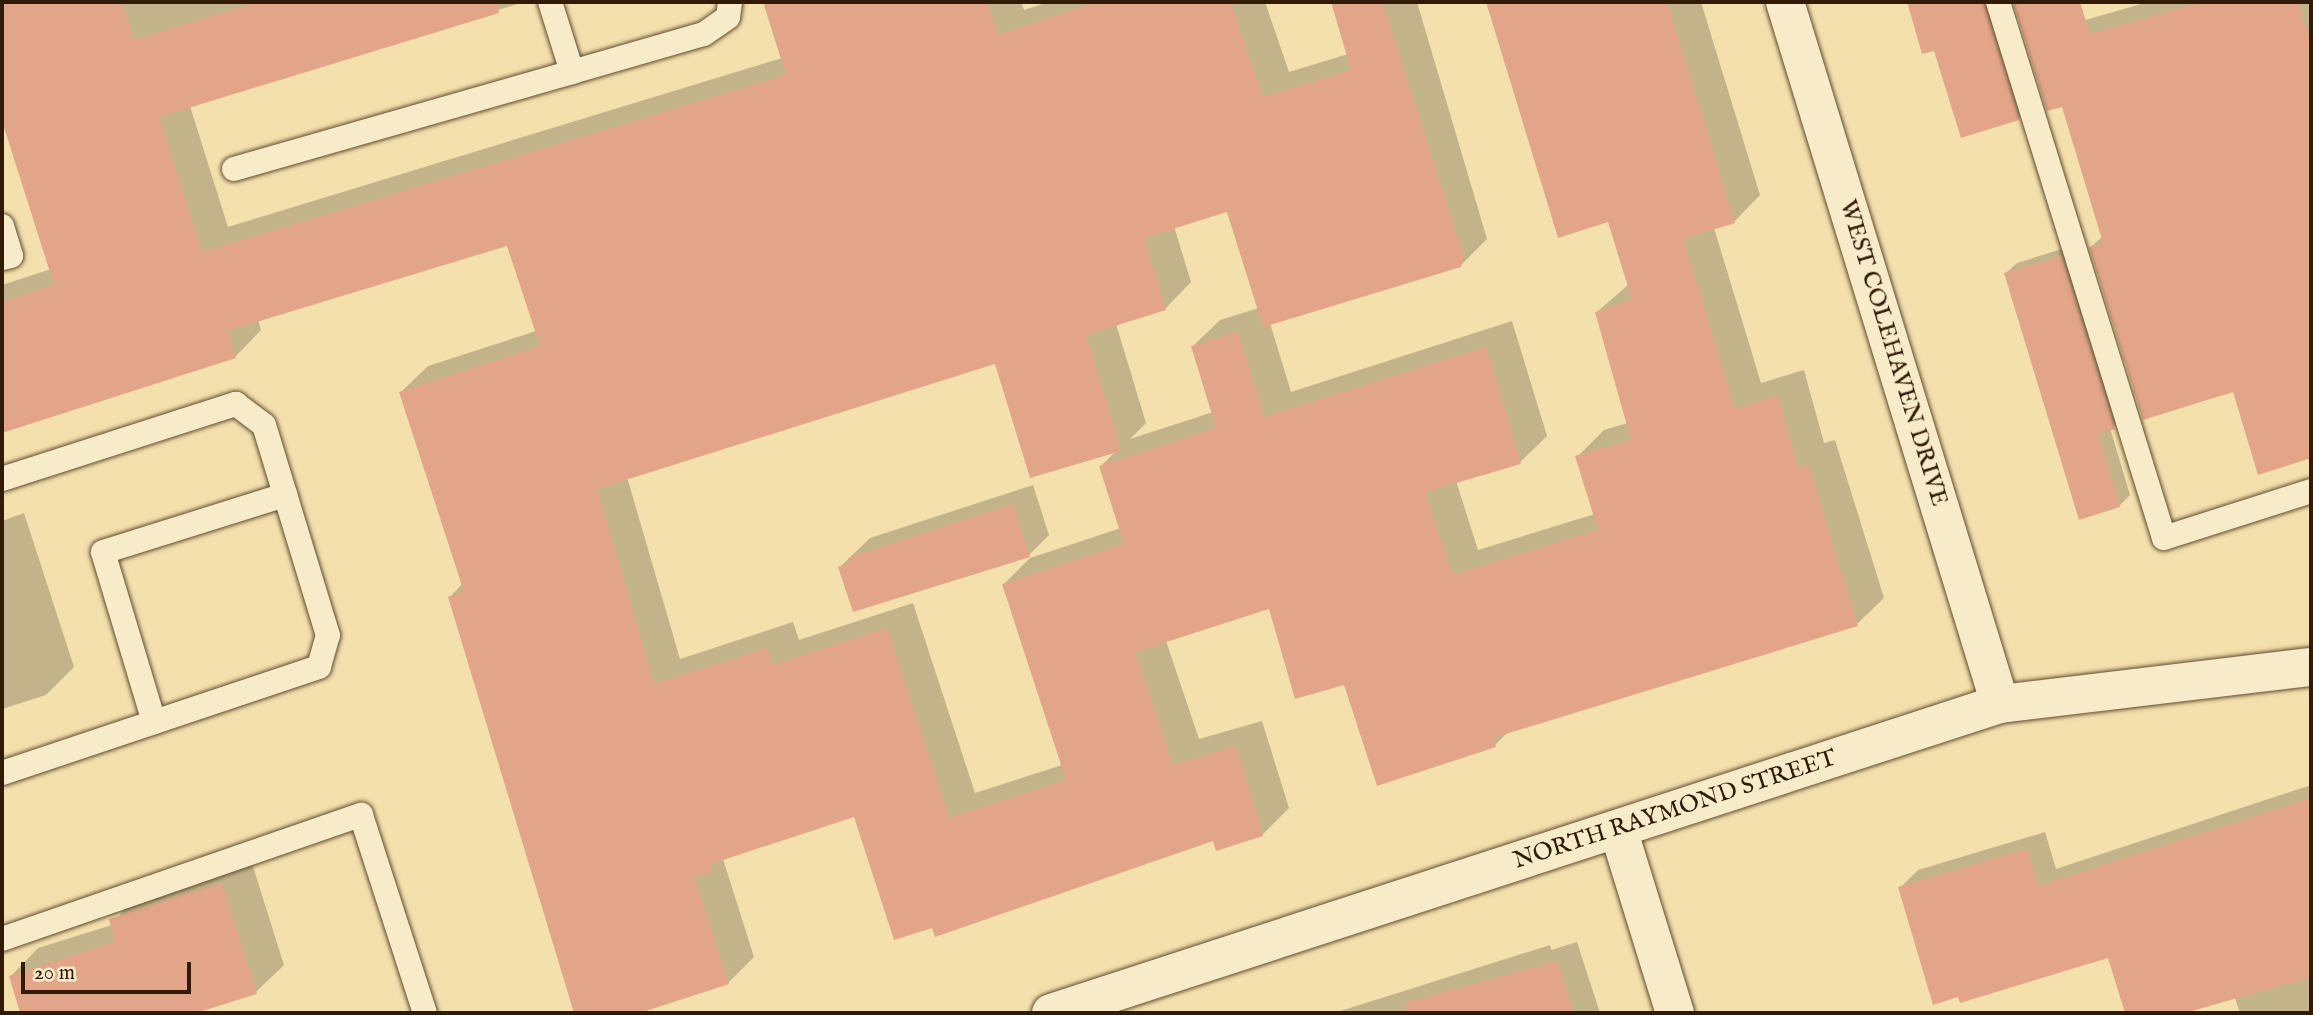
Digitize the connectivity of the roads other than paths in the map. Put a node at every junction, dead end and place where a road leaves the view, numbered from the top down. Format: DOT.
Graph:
graph roads {
  1 [pos="550,2"];
  2 [pos="730,2"];
  3 [pos="1785,2"];
  4 [pos="1998,2"];
  5 [pos="572,72"];
  6 [pos="234,169"];
  7 [pos="2,226"];
  8 [pos="2,258"];
  9 [pos="2,479"];
  10 [pos="2311,491"];
  11 [pos="285,495"];
  12 [pos="2311,667"];
  13 [pos="2000,704"];
  14 [pos="154,722"];
  15 [pos="2,773"];
  16 [pos="1618,829"];
  17 [pos="2,939"];
  18 [pos="425,1013"];
  19 [pos="1051,1013"];
  20 [pos="1675,1013"];
  1 -- 5 [label="lane"];
  2 -- 5 [label="lane"];
  3 -- 13 [label="street, WEST COLEHAVEN DRIVE"];
  4 -- 10 [label="lane"];
  5 -- 6 [label="lane"];
  7 -- 8 [label="lane"];
  9 -- 11 [label="lane"];
  11 -- 14 [label="lane"];
  11 -- 14 [label="lane"];
  12 -- 13 [label="street, NORTH RAYMOND STREET"];
  13 -- 16 [label="street, NORTH RAYMOND STREET"];
  14 -- 15 [label="lane"];
  16 -- 19 [label="street, NORTH RAYMOND STREET"];
  16 -- 20 [label="street"];
  17 -- 18 [label="lane"];
}
